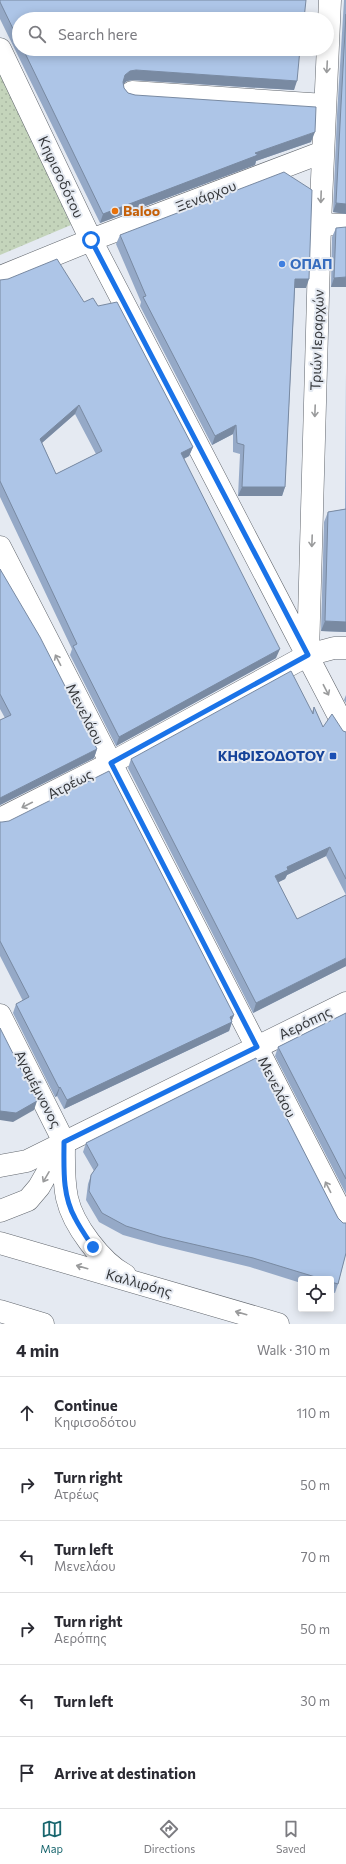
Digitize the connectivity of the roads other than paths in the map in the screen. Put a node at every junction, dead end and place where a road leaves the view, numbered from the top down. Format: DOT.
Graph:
graph roads {
  1 [pos="330,0"];
  2 [pos="329,12"];
  3 [pos="0,49"];
  4 [pos="327,56"];
  5 [pos="132,92"];
  6 [pos="325,105"];
  7 [pos="323,152"];
  8 [pos="320,224"];
  9 [pos="346,225"];
  10 [pos="91,240"];
  11 [pos="0,276"];
  12 [pos="0,547"];
  13 [pos="346,648"];
  14 [pos="308,655"];
  15 [pos="346,730"];
  16 [pos="111,763"];
  17 [pos="0,819"];
  18 [pos="346,1003"];
  19 [pos="0,1015"];
  20 [pos="257,1047"];
  21 [pos="64,1142"];
  22 [pos="0,1153"];
  23 [pos="27,1161"];
  24 [pos="0,1166"];
  25 [pos="0,1211"];
  26 [pos="346,1221"];
  27 [pos="0,1243"];
  28 [pos="146,1286"];
  29 [pos="0,1311"];
  30 [pos="43,1324"];
  31 [pos="278,1324"];
  1 -- 2 [label="street, Τριών Ιεραρχών, one-way"];
  3 -- 10 [label="street, Κηφισοδότου"];
  4 -- 6 [label="street, Τριών Ιεραρχών, one-way"];
  5 -- 6 [label="street"];
  6 -- 7 [label="street, Τριών Ιεραρχών"];
  7 -- 8 [label="street, Τριών Ιεραρχών, one-way"];
  7 -- 10 [label="street, Ξενάρχου"];
  8 -- 9 [label="street"];
  8 -- 14 [label="street, Τριών Ιεραρχών, one-way"];
  10 -- 11 [label="street, Ξενάρχου"];
  10 -- 14 [label="street, Κηφισοδότου"];
  16 -- 12 [label="street, Μενελάου, one-way"];
  13 -- 14 [label="street, Ατρέως"];
  14 -- 15 [label="street, Κηφισοδότου, one-way"];
  14 -- 16 [label="street, Ατρέως"];
  16 -- 17 [label="street, Ατρέως, one-way"];
  16 -- 20 [label="street, Μενελάου"];
  18 -- 20 [label="street, Αερόπης"];
  19 -- 21 [label="street, Αγαμέμνονος"];
  20 -- 21 [label="street, Αερόπης"];
  26 -- 20 [label="street, Μενελάου, one-way"];
  21 -- 23 [label="street, Αερόπης"];
  21 -- 25 [label="street, one-way"];
  21 -- 28 [label="street"];
  22 -- 23 [label="street"];
  23 -- 24 [label="street, Αερόπης"];
  28 -- 27 [label="street, Καλλιρόης, one-way"];
  31 -- 28 [label="street, Καλλιρόης, one-way"];
  29 -- 30 [label="street"];
}
